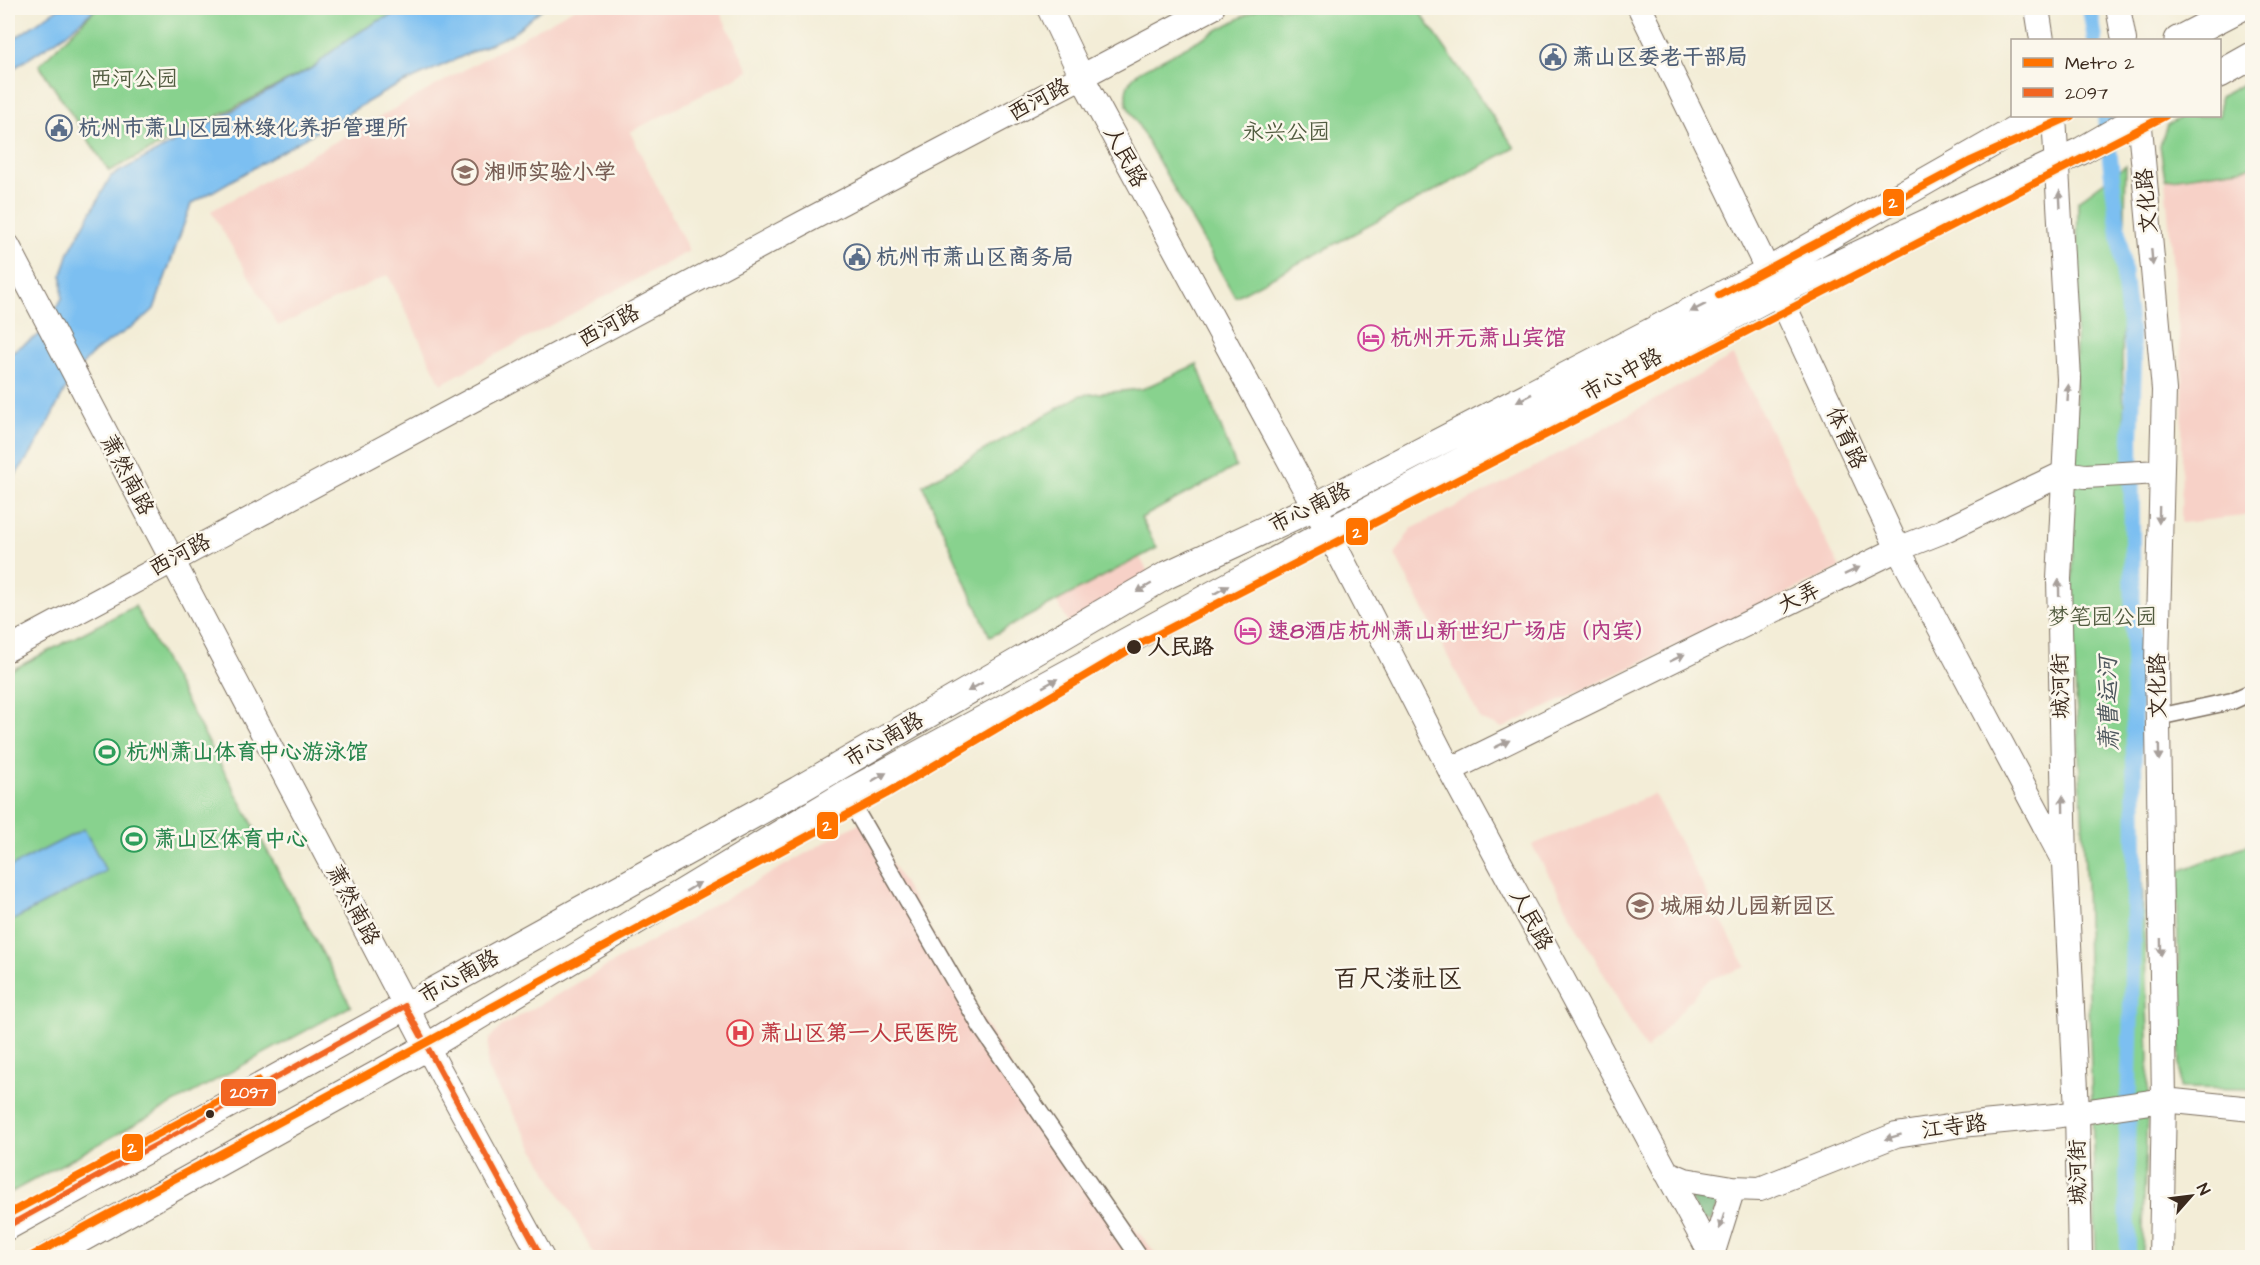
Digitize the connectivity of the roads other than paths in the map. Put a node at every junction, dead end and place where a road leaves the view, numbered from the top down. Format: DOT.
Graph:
graph roads {
  1 [pos="1049,8"];
  2 [pos="1212,8"];
  3 [pos="1640,8"];
  4 [pos="2037,8"];
  5 [pos="2118,8"];
  6 [pos="2240,8"];
  7 [pos="2042,39"];
  8 [pos="2124,39"];
  9 [pos="2180,39"];
  10 [pos="2253,56"];
  11 [pos="2221,73"];
  12 [pos="1082,77"];
  13 [pos="2038,117"];
  14 [pos="2054,117"];
  15 [pos="2137,118"];
  16 [pos="2070,156"];
  17 [pos="10,257"];
  18 [pos="1773,281"];
  19 [pos="2160,472"];
  20 [pos="2074,474"];
  21 [pos="1314,507"];
  22 [pos="1328,532"];
  23 [pos="1898,549"];
  24 [pos="171,560"];
  25 [pos="8,649"];
  26 [pos="2253,692"];
  27 [pos="2158,717"];
  28 [pos="1450,770"];
  29 [pos="846,794"];
  30 [pos="2065,863"];
  31 [pos="405,1006"];
  32 [pos="427,1047"];
  33 [pos="2164,1100"];
  34 [pos="2253,1109"];
  35 [pos="2066,1114"];
  36 [pos="1666,1172"];
  37 [pos="1733,1188"];
  38 [pos="8,1226"];
  39 [pos="1712,1256"];
  40 [pos="46,1257"];
  41 [pos="542,1257"];
  42 [pos="1140,1257"];
  43 [pos="2080,1257"];
  44 [pos="2161,1257"];
  1 -- 12 [label="street, 人民路"];
  2 -- 12 [label="street, 西河路"];
  3 -- 18 [label="street, 体育路"];
  4 -- 7 [label="street"];
  5 -- 8 [label="street"];
  6 -- 9 [label="main road"];
  10 -- 11 [label="main road"];
  12 -- 21 [label="street, 人民路"];
  12 -- 24 [label="street, 西河路"];
  13 -- 18 [label="main road, 市心中路"];
  14 -- 16 [label="street, 城河街"];
  15 -- 16 [label="main road, 市心中路"];
  15 -- 19 [label="street, 文化路, one-way"];
  16 -- 18 [label="main road, 市心中路"];
  20 -- 16 [label="street, 城河街, one-way"];
  17 -- 24 [label="street, 萧然南路"];
  18 -- 21 [label="main road, 市心南路, one-way"];
  18 -- 22 [label="main road, 市心中路"];
  18 -- 23 [label="street, 体育路"];
  19 -- 20 [label="street, 大弄"];
  19 -- 27 [label="street, 文化路, one-way"];
  20 -- 23 [label="street, 大弄"];
  30 -- 20 [label="street, 城河街, one-way"];
  21 -- 22 [label="street, 人民路"];
  21 -- 31 [label="main road, 市心南路, one-way"];
  22 -- 28 [label="street, 人民路"];
  29 -- 22 [label="main road, 市心中路, one-way"];
  28 -- 23 [label="street, 大弄, one-way"];
  23 -- 30 [label="street, 体育路"];
  24 -- 25 [label="street, 西河路"];
  24 -- 31 [label="street, 萧然南路"];
  26 -- 27 [label="street"];
  27 -- 33 [label="street, 文化路, one-way"];
  28 -- 36 [label="street, 人民路"];
  32 -- 29 [label="main road, 市心中路, one-way"];
  29 -- 42 [label="street"];
  30 -- 35 [label="street, 城河街"];
  31 -- 32 [label="street, 萧然南路"];
  31 -- 38 [label="main road, 市心南路"];
  32 -- 40 [label="main road, 市心中路"];
  32 -- 41 [label="street, 萧然南路"];
  33 -- 34 [label="street, 江寺路"];
  33 -- 35 [label="street, 江寺路"];
  33 -- 44 [label="street, 文化路"];
  35 -- 37 [label="street, 江寺路, one-way"];
  35 -- 43 [label="street, 城河街"];
  36 -- 37 [label="street, 江寺路"];
  36 -- 39 [label="street, 人民路"];
  37 -- 39 [label="street, one-way"];
}
